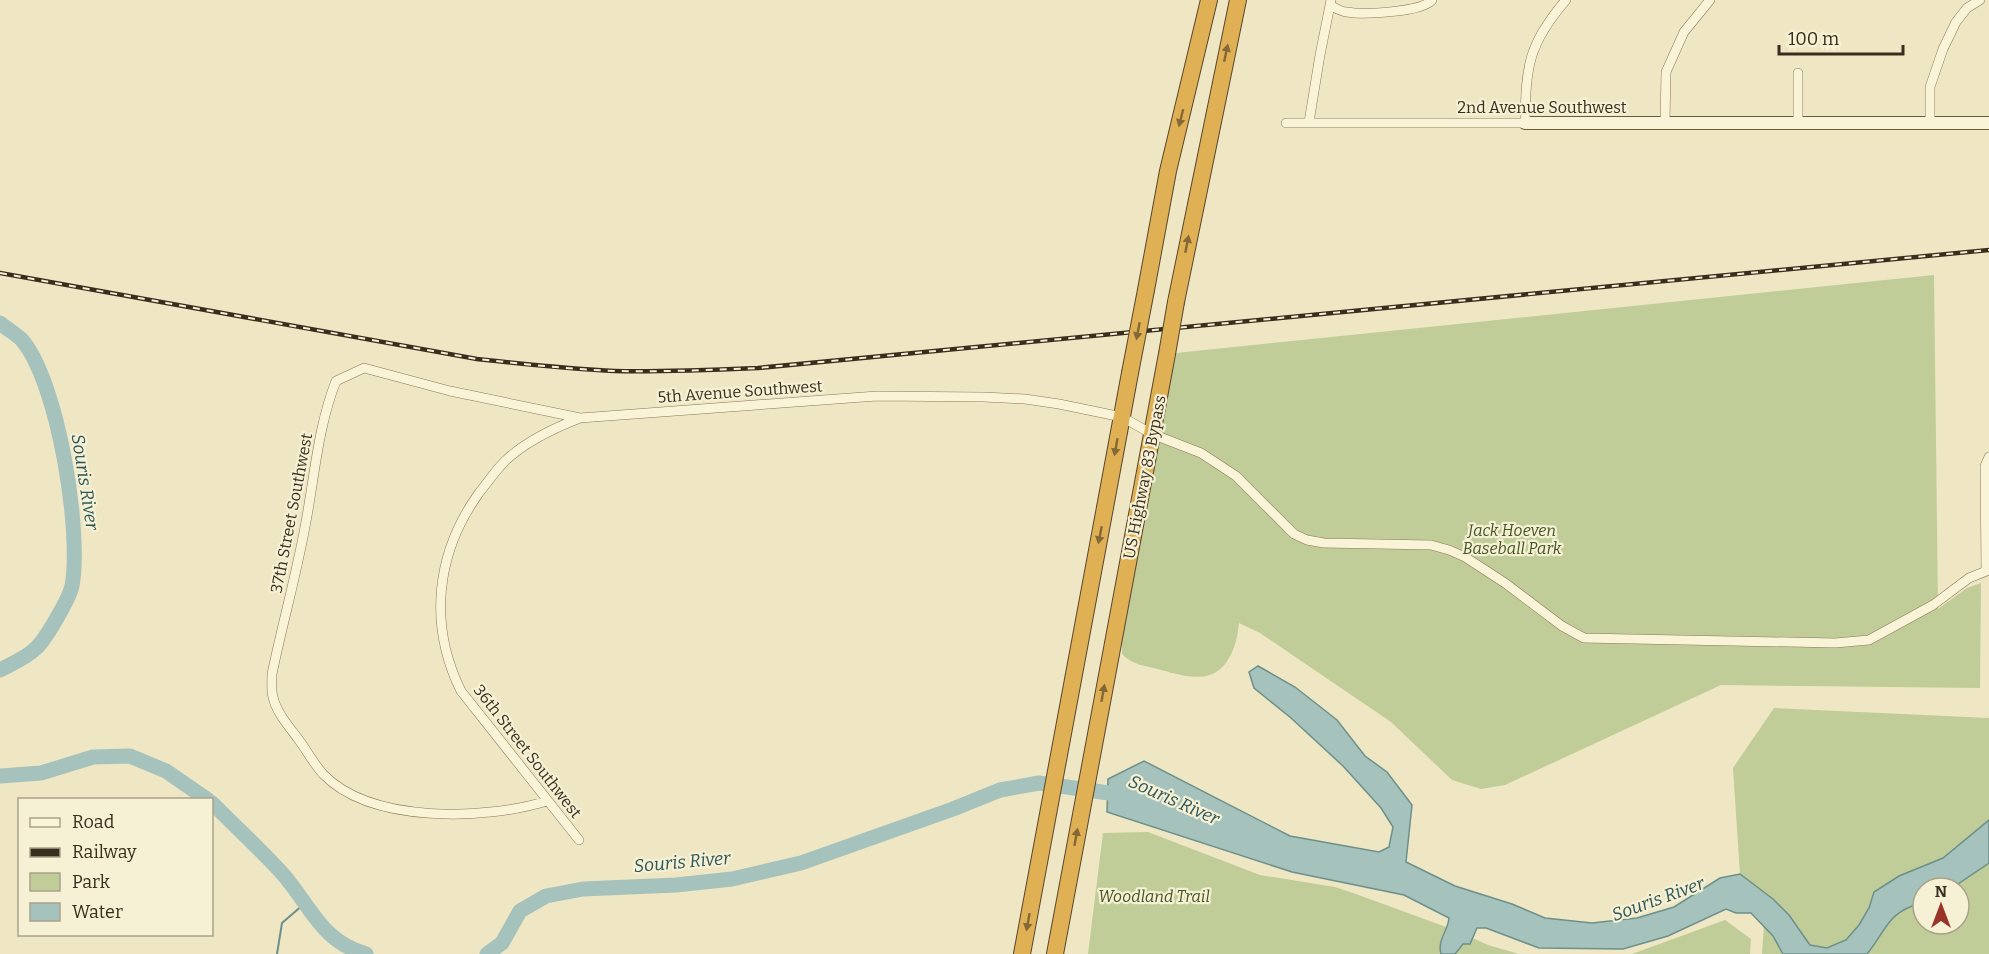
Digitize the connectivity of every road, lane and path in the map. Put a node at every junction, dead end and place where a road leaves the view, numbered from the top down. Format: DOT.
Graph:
graph roads {
  1 [pos="1209,0"];
  2 [pos="1238,0"];
  3 [pos="1432,0"];
  4 [pos="1566,0"];
  5 [pos="1710,0"];
  6 [pos="1980,0"];
  7 [pos="1330,3"];
  8 [pos="1798,73"];
  9 [pos="1309,122"];
  10 [pos="1286,123"];
  11 [pos="1525,123"];
  12 [pos="1665,123"];
  13 [pos="1930,123"];
  14 [pos="1989,123"];
  15 [pos="1798,124"];
  16 [pos="364,368"];
  17 [pos="1122,417"];
  18 [pos="580,418"];
  19 [pos="1152,434"];
  20 [pos="1989,457"];
  21 [pos="1987,570"];
  22 [pos="547,801"];
  23 [pos="579,840"];
  24 [pos="1022,954"];
  25 [pos="1055,954"];
  1 -- 17 [label="highway, US Highway 83 Bypass, one-way, bridge"];
  19 -- 2 [label="highway, US Highway 83 Bypass, one-way, bridge"];
  3 -- 7 [label="street"];
  4 -- 11 [label="street"];
  5 -- 12 [label="street"];
  6 -- 13 [label="street"];
  7 -- 9 [label="street"];
  8 -- 15 [label="street"];
  9 -- 10 [label="street, 2nd Avenue Southwest"];
  9 -- 11 [label="street, 2nd Avenue Southwest"];
  11 -- 12 [label="street, 2nd Avenue Southwest"];
  12 -- 15 [label="street, 2nd Avenue Southwest"];
  13 -- 14 [label="street, 2nd Avenue Southwest"];
  13 -- 15 [label="street, 2nd Avenue Southwest"];
  16 -- 18 [label="street, 5th Avenue Southwest"];
  16 -- 22 [label="street, 37th Street Southwest"];
  17 -- 18 [label="street, 5th Avenue Southwest"];
  17 -- 19 [label="street, 5th Avenue Southwest"];
  17 -- 24 [label="highway, US Highway 83 Bypass, one-way"];
  18 -- 22 [label="street, 36th Street Southwest"];
  19 -- 21 [label="street, 5th Avenue Southwest"];
  25 -- 19 [label="highway, US Highway 83 Bypass, one-way"];
  20 -- 21 [label="street"];
  22 -- 23 [label="street, 36th Street Southwest"];
}
